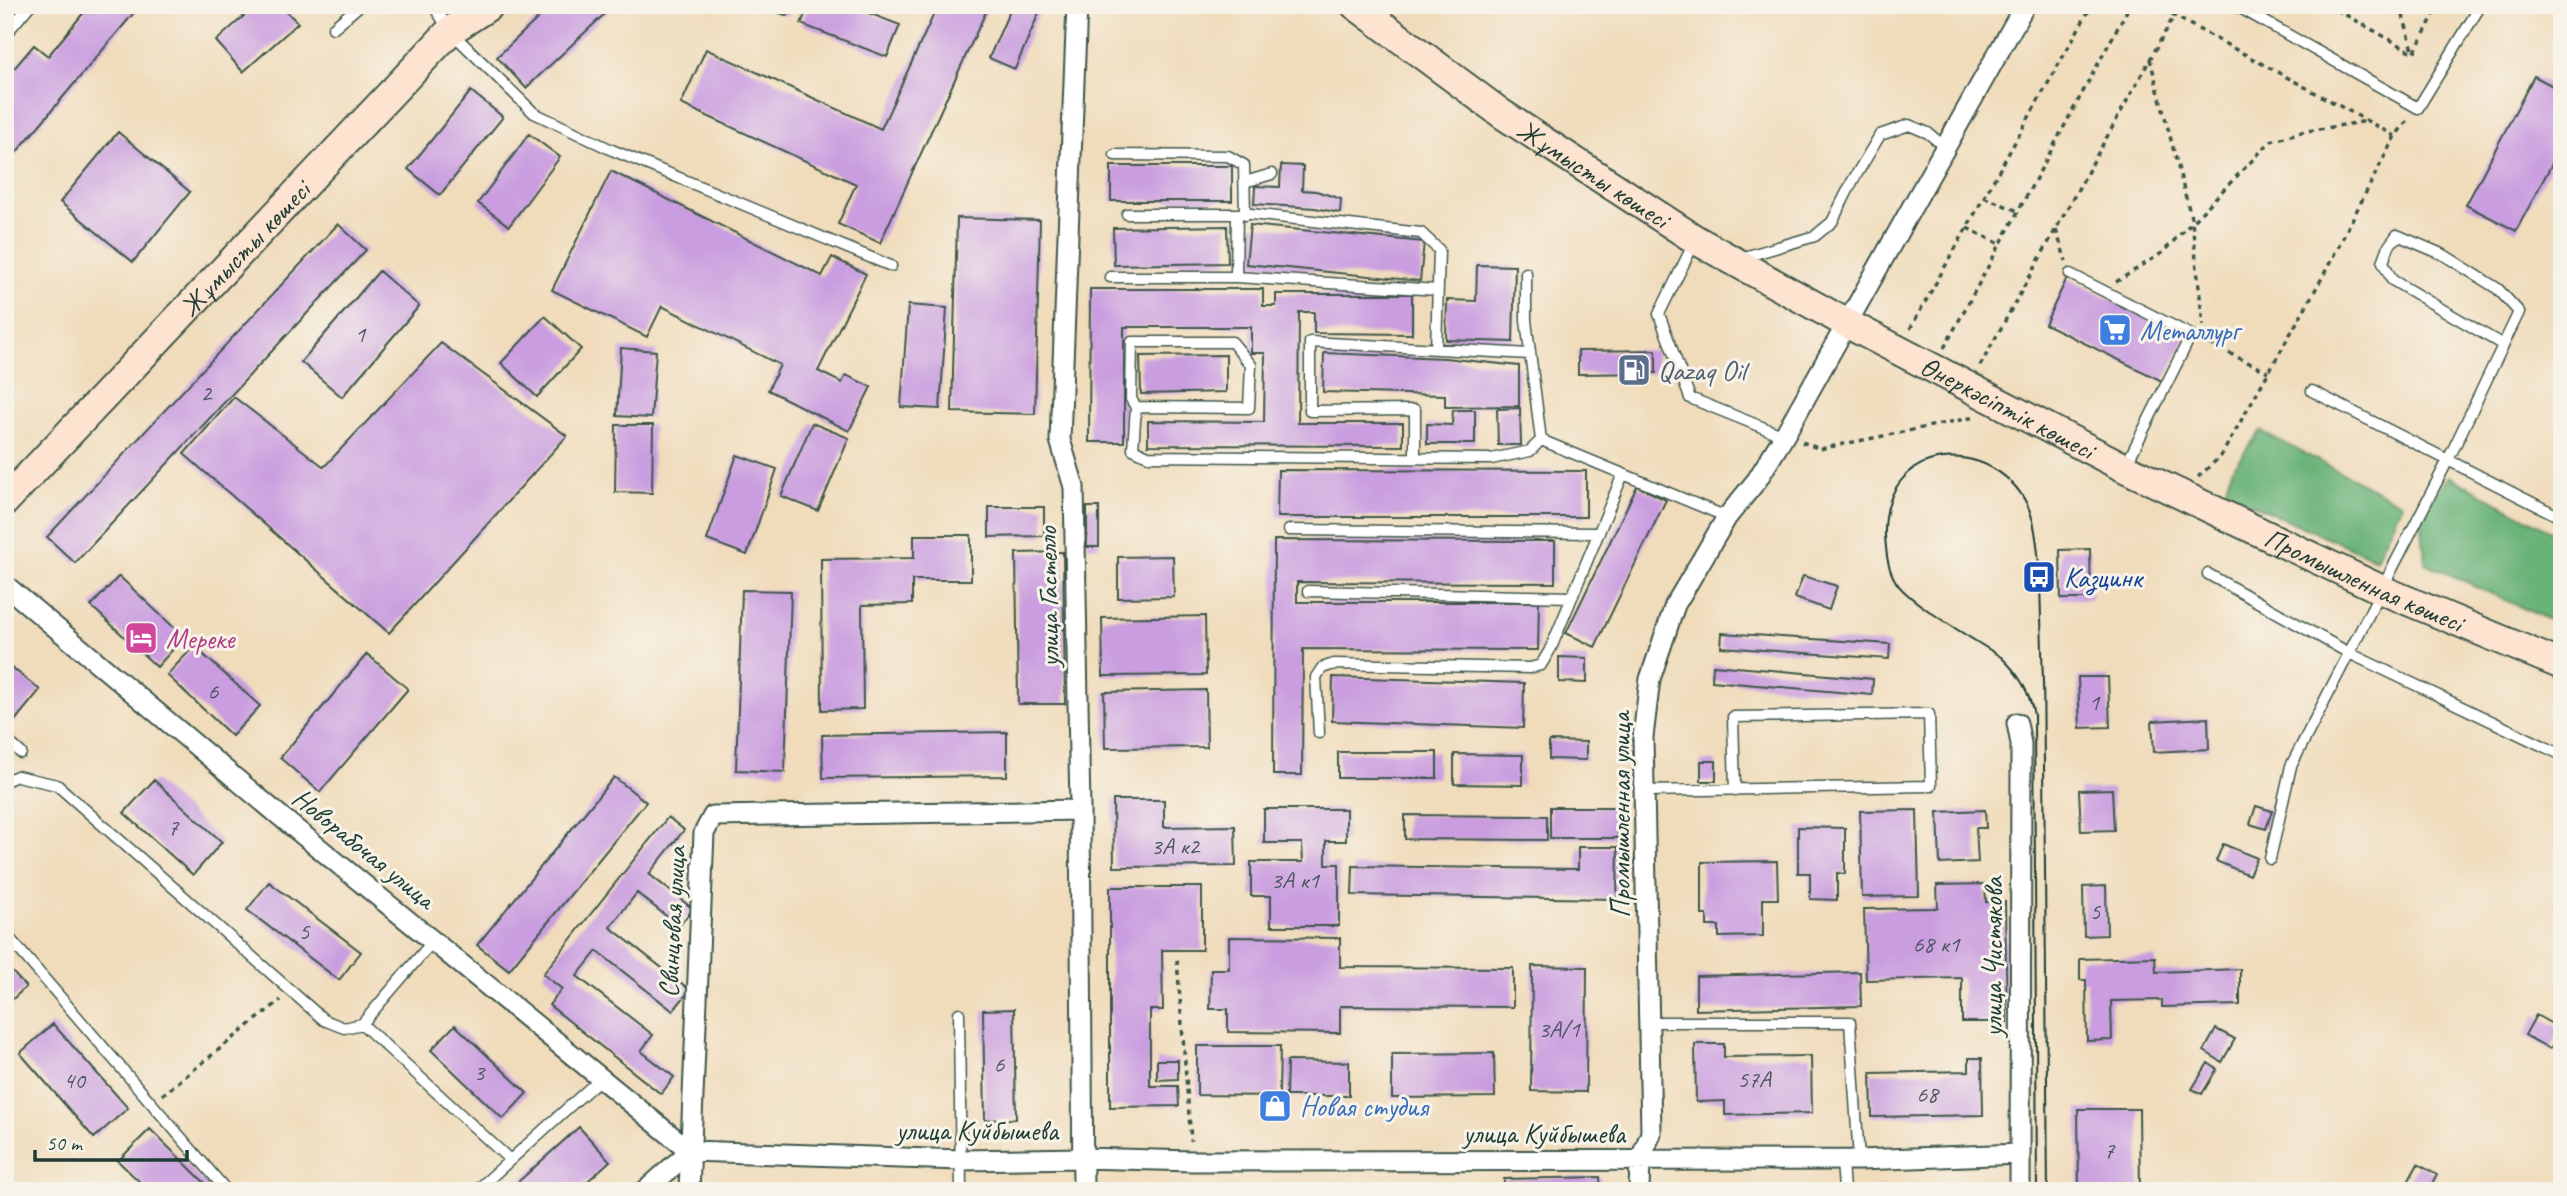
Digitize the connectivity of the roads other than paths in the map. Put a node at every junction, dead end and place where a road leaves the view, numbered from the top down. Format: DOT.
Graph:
graph roads {
  1 [pos="30,5"];
  2 [pos="360,5"];
  3 [pos="433,5"];
  4 [pos="490,5"];
  5 [pos="1077,5"];
  6 [pos="1355,5"];
  7 [pos="2025,5"];
  8 [pos="2235,5"];
  9 [pos="2481,5"];
  10 [pos="333,28"];
  11 [pos="450,32"];
  12 [pos="5,35"];
  13 [pos="1945,147"];
  14 [pos="1115,155"];
  15 [pos="1272,174"];
  16 [pos="1245,182"];
  17 [pos="1127,214"];
  18 [pos="1241,214"];
  19 [pos="1696,240"];
  20 [pos="1734,261"];
  21 [pos="891,266"];
  22 [pos="1526,273"];
  23 [pos="2070,274"];
  24 [pos="1110,277"];
  25 [pos="1236,277"];
  26 [pos="1438,290"];
  27 [pos="1846,323"];
  28 [pos="2503,345"];
  29 [pos="1436,349"];
  30 [pos="1530,354"];
  31 [pos="2312,391"];
  32 [pos="1136,407"];
  33 [pos="1783,436"];
  34 [pos="1541,440"];
  35 [pos="1415,458"];
  36 [pos="2449,458"];
  37 [pos="2124,468"];
  38 [pos="1623,474"];
  39 [pos="2170,488"];
  40 [pos="5,501"];
  41 [pos="1727,517"];
  42 [pos="2562,518"];
  43 [pos="1289,530"];
  44 [pos="1599,533"];
  45 [pos="2208,573"];
  46 [pos="5,585"];
  47 [pos="2382,590"];
  48 [pos="1308,591"];
  49 [pos="1572,597"];
  50 [pos="2349,653"];
  51 [pos="2562,664"];
  52 [pos="2017,723"];
  53 [pos="1319,733"];
  54 [pos="5,739"];
  55 [pos="21,753"];
  56 [pos="2562,755"];
  57 [pos="5,781"];
  58 [pos="1735,790"];
  59 [pos="1646,791"];
  60 [pos="1080,810"];
  61 [pos="2270,859"];
  62 [pos="5,933"];
  63 [pos="433,941"];
  64 [pos="959,1013"];
  65 [pos="1650,1023"];
  66 [pos="362,1024"];
  67 [pos="601,1078"];
  68 [pos="690,1151"];
  69 [pos="2020,1154"];
  70 [pos="1083,1158"];
  71 [pos="509,1159"];
  72 [pos="961,1160"];
  73 [pos="1850,1160"];
  74 [pos="1640,1161"];
  75 [pos="227,1191"];
  76 [pos="476,1191"];
  77 [pos="645,1191"];
  78 [pos="689,1191"];
  79 [pos="961,1191"];
  80 [pos="1083,1191"];
  81 [pos="1639,1191"];
  82 [pos="1844,1191"];
  83 [pos="2020,1191"];
  1 -- 12 [label="lane"];
  2 -- 10 [label="lane"];
  3 -- 11 [label="lane"];
  4 -- 11 [label="main road, Жұмысты көшесі"];
  5 -- 60 [label="street, улица Гастелло"];
  6 -- 19 [label="main road, Жұмысты көшесі"];
  7 -- 13 [label="street, Промышленная улица"];
  8 -- 9 [label="lane"];
  11 -- 21 [label="lane"];
  11 -- 40 [label="main road, Жұмысты көшесі"];
  13 -- 20 [label="lane"];
  13 -- 27 [label="street, Промышленная улица"];
  14 -- 16 [label="lane"];
  15 -- 16 [label="lane"];
  16 -- 18 [label="lane"];
  17 -- 18 [label="lane"];
  18 -- 25 [label="lane"];
  18 -- 26 [label="lane"];
  19 -- 20 [label="main road, Жұмысты көшесі"];
  19 -- 33 [label="lane"];
  20 -- 27 [label="main road, Жұмысты көшесі"];
  22 -- 30 [label="lane"];
  23 -- 37 [label="lane"];
  24 -- 25 [label="lane"];
  25 -- 26 [label="lane"];
  26 -- 29 [label="lane"];
  27 -- 33 [label="street, Промышленная улица"];
  27 -- 37 [label="main road, Өнеркәсіптік көшесі"];
  28 -- 28 [label="lane"];
  28 -- 36 [label="lane"];
  29 -- 30 [label="lane"];
  29 -- 35 [label="lane"];
  30 -- 34 [label="lane"];
  31 -- 36 [label="lane"];
  32 -- 32 [label="lane"];
  32 -- 35 [label="lane"];
  33 -- 41 [label="street, Промышленная улица"];
  34 -- 35 [label="lane"];
  34 -- 38 [label="lane"];
  36 -- 42 [label="lane"];
  36 -- 47 [label="lane"];
  37 -- 39 [label="main road, Өнеркәсіптік көшесі"];
  38 -- 41 [label="lane"];
  38 -- 44 [label="lane"];
  39 -- 47 [label="main road, Промышленная көшесі"];
  41 -- 59 [label="street, Промышленная улица"];
  43 -- 44 [label="lane"];
  44 -- 49 [label="lane"];
  45 -- 50 [label="lane"];
  46 -- 63 [label="street, Новорабочая улица"];
  47 -- 50 [label="lane"];
  47 -- 51 [label="main road, Промышленная көшесі"];
  48 -- 49 [label="lane"];
  49 -- 53 [label="lane"];
  50 -- 56 [label="lane"];
  50 -- 61 [label="lane"];
  52 -- 69 [label="street, улица Чистякова"];
  54 -- 55 [label="lane"];
  57 -- 66 [label="lane"];
  58 -- 58 [label="lane"];
  58 -- 59 [label="lane"];
  59 -- 65 [label="street, Промышленная улица"];
  60 -- 68 [label="street, Свинцовая улица"];
  60 -- 70 [label="street, улица Гастелло"];
  62 -- 75 [label="lane"];
  63 -- 66 [label="lane"];
  63 -- 67 [label="street, Новорабочая улица"];
  64 -- 72 [label="lane"];
  65 -- 73 [label="lane"];
  65 -- 74 [label="street, Промышленная улица"];
  66 -- 71 [label="lane"];
  67 -- 68 [label="street, Новорабочая улица"];
  67 -- 71 [label="lane"];
  68 -- 72 [label="street, улица Куйбышева"];
  68 -- 77 [label="street"];
  68 -- 78 [label="street, Свинцовая улица"];
  69 -- 73 [label="street, улица Куйбышева"];
  69 -- 83 [label="street, улица Чистякова"];
  70 -- 72 [label="street, улица Куйбышева"];
  70 -- 74 [label="street, улица Куйбышева"];
  70 -- 80 [label="street, улица Гастелло"];
  71 -- 76 [label="lane"];
  72 -- 79 [label="lane"];
  73 -- 74 [label="street, улица Куйбышева"];
  73 -- 82 [label="lane"];
  74 -- 81 [label="street, Промышленная улица"];
}
